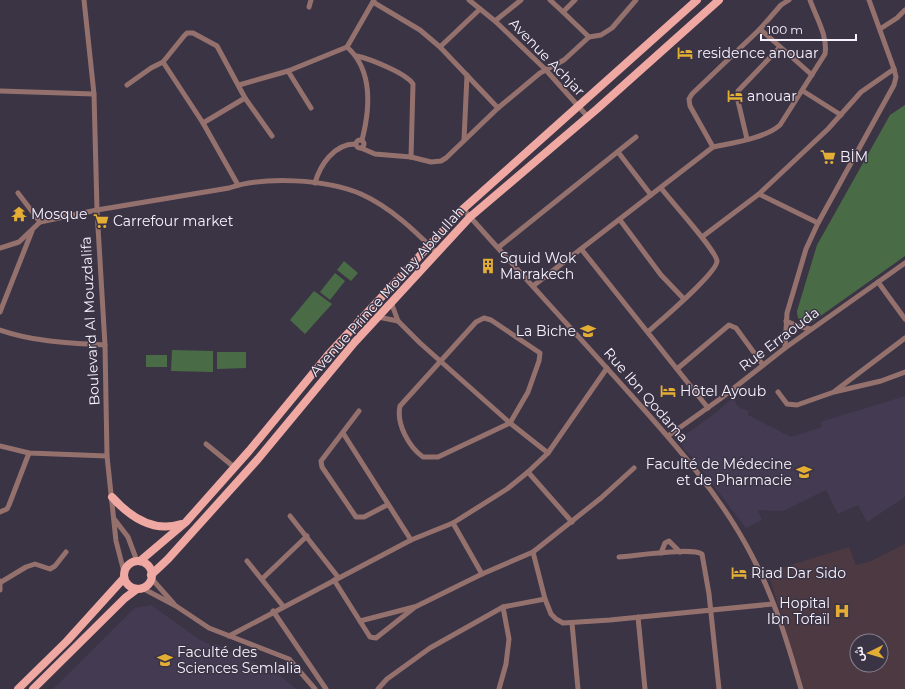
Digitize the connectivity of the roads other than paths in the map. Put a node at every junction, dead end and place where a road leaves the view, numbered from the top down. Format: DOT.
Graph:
graph roads {
  1 [pos="84,0"];
  2 [pos="311,0"];
  3 [pos="469,0"];
  4 [pos="522,0"];
  5 [pos="550,0"];
  6 [pos="575,0"];
  7 [pos="636,0"];
  8 [pos="697,0"];
  9 [pos="718,0"];
  10 [pos="789,0"];
  11 [pos="810,0"];
  12 [pos="869,0"];
  13 [pos="373,1"];
  14 [pos="309,7"];
  15 [pos="480,9"];
  16 [pos="905,10"];
  17 [pos="563,12"];
  18 [pos="495,21"];
  19 [pos="760,28"];
  20 [pos="880,29"];
  21 [pos="589,37"];
  22 [pos="780,46"];
  23 [pos="347,47"];
  24 [pos="440,47"];
  25 [pos="357,56"];
  26 [pos="163,62"];
  27 [pos="545,69"];
  28 [pos="894,69"];
  29 [pos="288,71"];
  30 [pos="467,75"];
  31 [pos="812,75"];
  32 [pos="127,85"];
  33 [pos="239,86"];
  34 [pos="0,91"];
  35 [pos="803,91"];
  36 [pos="94,94"];
  37 [pos="245,98"];
  38 [pos="578,107"];
  39 [pos="311,108"];
  40 [pos="498,108"];
  41 [pos="841,115"];
  42 [pos="588,117"];
  43 [pos="203,123"];
  44 [pos="272,136"];
  45 [pos="636,137"];
  46 [pos="747,139"];
  47 [pos="362,140"];
  48 [pos="464,140"];
  49 [pos="356,144"];
  50 [pos="713,147"];
  51 [pos="362,148"];
  52 [pos="618,152"];
  53 [pos="411,158"];
  54 [pos="315,183"];
  55 [pos="238,185"];
  56 [pos="660,188"];
  57 [pos="18,193"];
  58 [pos="651,194"];
  59 [pos="759,194"];
  60 [pos="463,209"];
  61 [pos="97,210"];
  62 [pos="470,217"];
  63 [pos="620,220"];
  64 [pos="40,222"];
  65 [pos="818,223"];
  66 [pos="34,227"];
  67 [pos="702,237"];
  68 [pos="429,245"];
  69 [pos="499,247"];
  70 [pos="0,248"];
  71 [pos="582,250"];
  72 [pos="436,252"];
  73 [pos="905,263"];
  74 [pos="878,282"];
  75 [pos="533,286"];
  76 [pos="684,300"];
  77 [pos="391,302"];
  78 [pos="0,312"];
  79 [pos="378,317"];
  80 [pos="905,319"];
  81 [pos="786,320"];
  82 [pos="398,321"];
  83 [pos="811,329"];
  84 [pos="0,330"];
  85 [pos="649,331"];
  86 [pos="905,338"];
  87 [pos="105,345"];
  88 [pos="785,348"];
  89 [pos="439,361"];
  90 [pos="763,365"];
  91 [pos="607,368"];
  92 [pos="677,369"];
  93 [pos="905,372"];
  94 [pos="778,392"];
  95 [pos="834,392"];
  96 [pos="708,408"];
  97 [pos="359,410"];
  98 [pos="510,423"];
  99 [pos="343,433"];
  100 [pos="668,436"];
  101 [pos="206,444"];
  102 [pos="0,446"];
  103 [pos="29,453"];
  104 [pos="548,453"];
  105 [pos="107,456"];
  106 [pos="234,467"];
  107 [pos="634,468"];
  108 [pos="528,472"];
  109 [pos="112,497"];
  110 [pos="387,505"];
  111 [pos="0,512"];
  112 [pos="290,516"];
  113 [pos="115,520"];
  114 [pos="186,522"];
  115 [pos="572,522"];
  116 [pos="453,523"];
  117 [pos="307,536"];
  118 [pos="411,540"];
  119 [pos="66,552"];
  120 [pos="533,552"];
  121 [pos="680,552"];
  122 [pos="661,553"];
  123 [pos="619,557"];
  124 [pos="247,560"];
  125 [pos="138,561"];
  126 [pos="482,574"];
  127 [pos="124,575"];
  128 [pos="151,577"];
  129 [pos="262,579"];
  130 [pos="336,579"];
  131 [pos="0,581"];
  132 [pos="139,588"];
  133 [pos="0,590"];
  134 [pos="545,599"];
  135 [pos="772,604"];
  136 [pos="176,606"];
  137 [pos="283,606"];
  138 [pos="415,607"];
  139 [pos="503,607"];
  140 [pos="711,610"];
  141 [pos="273,611"];
  142 [pos="638,617"];
  143 [pos="360,621"];
  144 [pos="572,623"];
  145 [pos="229,636"];
  146 [pos="18,689"];
  147 [pos="33,689"];
  148 [pos="315,689"];
  149 [pos="326,689"];
  150 [pos="378,689"];
  151 [pos="499,689"];
  152 [pos="578,689"];
  153 [pos="645,689"];
  154 [pos="719,689"];
  155 [pos="801,689"];
  1 -- 36 [label="street, Boulevard Al Mouzdalifa"];
  2 -- 14 [label="street"];
  3 -- 15 [label="street, Avenue Achjar"];
  4 -- 18 [label="street"];
  5 -- 17 [label="street"];
  6 -- 17 [label="street"];
  7 -- 21 [label="street"];
  8 -- 38 [label="main road, Avenue Prince Moulay Abdullah"];
  9 -- 42 [label="main road, Avenue Prince Moulay Abdullah"];
  10 -- 19 [label="street"];
  11 -- 31 [label="street"];
  12 -- 20 [label="street"];
  13 -- 23 [label="street"];
  13 -- 24 [label="street"];
  15 -- 18 [label="street, Avenue Achjar"];
  15 -- 24 [label="street"];
  16 -- 20 [label="street"];
  17 -- 21 [label="street"];
  18 -- 27 [label="street, Avenue Achjar"];
  19 -- 22 [label="street"];
  19 -- 50 [label="street"];
  20 -- 28 [label="street"];
  21 -- 27 [label="street"];
  22 -- 31 [label="street"];
  22 -- 46 [label="street"];
  23 -- 25 [label="street"];
  23 -- 29 [label="street"];
  24 -- 30 [label="street"];
  25 -- 47 [label="street"];
  25 -- 53 [label="street"];
  26 -- 32 [label="street"];
  26 -- 33 [label="street"];
  26 -- 43 [label="street"];
  27 -- 38 [label="street, Avenue Achjar"];
  27 -- 40 [label="street"];
  28 -- 41 [label="street"];
  28 -- 65 [label="street"];
  29 -- 33 [label="street"];
  29 -- 39 [label="street"];
  30 -- 40 [label="street"];
  30 -- 48 [label="street"];
  31 -- 35 [label="street"];
  33 -- 37 [label="street"];
  34 -- 36 [label="street"];
  35 -- 41 [label="street"];
  35 -- 46 [label="street"];
  36 -- 61 [label="street, Boulevard Al Mouzdalifa"];
  37 -- 43 [label="street"];
  37 -- 44 [label="street"];
  38 -- 42 [label="street, Avenue Achjar"];
  38 -- 60 [label="main road, Avenue Prince Moulay Abdullah"];
  40 -- 48 [label="street"];
  41 -- 59 [label="street"];
  42 -- 62 [label="main road, Avenue Prince Moulay Abdullah"];
  43 -- 55 [label="street"];
  45 -- 52 [label="street"];
  46 -- 50 [label="street"];
  47 -- 49 [label="street"];
  47 -- 51 [label="street"];
  48 -- 53 [label="street"];
  49 -- 51 [label="street"];
  49 -- 54 [label="street"];
  50 -- 56 [label="street"];
  51 -- 53 [label="street"];
  52 -- 58 [label="street"];
  52 -- 69 [label="street"];
  54 -- 55 [label="street"];
  54 -- 68 [label="street"];
  55 -- 61 [label="street"];
  56 -- 58 [label="street"];
  56 -- 67 [label="street"];
  57 -- 64 [label="street"];
  58 -- 63 [label="street"];
  59 -- 65 [label="street"];
  59 -- 67 [label="street"];
  60 -- 62 [label="street, Rue Ibn Qodama"];
  60 -- 68 [label="main road, Avenue Prince Moulay Abdullah"];
  61 -- 64 [label="street"];
  61 -- 87 [label="street, Boulevard Al Mouzdalifa"];
  62 -- 69 [label="street, Rue Ibn Qodama"];
  62 -- 72 [label="main road, Avenue Prince Moulay Abdullah"];
  63 -- 71 [label="street"];
  63 -- 76 [label="street"];
  64 -- 66 [label="street"];
  65 -- 81 [label="street"];
  66 -- 70 [label="street"];
  66 -- 78 [label="street"];
  67 -- 76 [label="street"];
  68 -- 72 [label="street"];
  68 -- 106 [label="main road, Avenue Prince Moulay Abdullah"];
  69 -- 75 [label="street, Rue Ibn Qodama"];
  71 -- 75 [label="street"];
  71 -- 85 [label="street"];
  72 -- 77 [label="main road, Avenue Prince Moulay Abdullah"];
  73 -- 74 [label="street, Rue Erraouda"];
  74 -- 80 [label="street"];
  74 -- 83 [label="street, Rue Erraouda"];
  75 -- 91 [label="street, Rue Ibn Qodama"];
  76 -- 85 [label="street"];
  77 -- 79 [label="main road, Avenue Prince Moulay Abdullah"];
  77 -- 82 [label="street"];
  79 -- 82 [label="street"];
  79 -- 128 [label="main road, Avenue Prince Moulay Abdullah"];
  81 -- 83 [label="street"];
  81 -- 88 [label="street"];
  82 -- 89 [label="street"];
  83 -- 88 [label="street, Rue Erraouda"];
  84 -- 87 [label="street"];
  85 -- 92 [label="street"];
  86 -- 95 [label="street"];
  87 -- 105 [label="street, Boulevard Al Mouzdalifa"];
  88 -- 90 [label="street, Rue Erraouda"];
  89 -- 98 [label="street"];
  89 -- 98 [label="street"];
  89 -- 98 [label="street"];
  90 -- 92 [label="street"];
  90 -- 96 [label="street, Rue Erraouda"];
  91 -- 100 [label="street, Rue Ibn Qodama"];
  91 -- 104 [label="street"];
  92 -- 96 [label="street"];
  93 -- 95 [label="street"];
  94 -- 95 [label="street"];
  96 -- 100 [label="street, Rue Erraouda"];
  97 -- 99 [label="street"];
  98 -- 104 [label="street"];
  99 -- 110 [label="street"];
  99 -- 110 [label="street"];
  100 -- 135 [label="street, Rue Ibn Qodama"];
  101 -- 106 [label="street"];
  102 -- 103 [label="street"];
  103 -- 105 [label="street"];
  103 -- 111 [label="street"];
  104 -- 108 [label="street"];
  105 -- 109 [label="street, Boulevard Al Mouzdalifa"];
  106 -- 114 [label="main road, Avenue Prince Moulay Abdullah"];
  107 -- 115 [label="street"];
  108 -- 115 [label="street"];
  108 -- 116 [label="street"];
  109 -- 113 [label="street, Boulevard Al Mouzdalifa"];
  109 -- 114 [label="main road"];
  110 -- 118 [label="street"];
  112 -- 117 [label="street"];
  113 -- 125 [label="street, Boulevard Al Mouzdalifa"];
  113 -- 127 [label="street, Boulevard Al Mouzdalifa"];
  114 -- 125 [label="main road, Avenue Prince Moulay Abdullah"];
  115 -- 120 [label="street"];
  116 -- 118 [label="street"];
  116 -- 126 [label="street"];
  117 -- 129 [label="street"];
  117 -- 130 [label="street"];
  118 -- 130 [label="street"];
  119 -- 131 [label="street"];
  120 -- 126 [label="street"];
  120 -- 134 [label="street"];
  121 -- 122 [label="street"];
  121 -- 122 [label="street"];
  121 -- 140 [label="street"];
  122 -- 123 [label="street"];
  124 -- 129 [label="street"];
  125 -- 127 [label="main road"];
  125 -- 128 [label="main road"];
  126 -- 138 [label="street"];
  127 -- 132 [label="main road"];
  127 -- 146 [label="main road"];
  128 -- 132 [label="main road"];
  128 -- 136 [label="street"];
  129 -- 137 [label="street"];
  130 -- 137 [label="street"];
  130 -- 143 [label="street"];
  131 -- 133 [label="street"];
  132 -- 136 [label="street"];
  132 -- 147 [label="main road"];
  134 -- 139 [label="street"];
  134 -- 144 [label="street"];
  135 -- 140 [label="street"];
  135 -- 155 [label="street, Rue Ibn Qodama"];
  136 -- 145 [label="street"];
  137 -- 141 [label="street"];
  138 -- 143 [label="street"];
  138 -- 143 [label="street"];
  139 -- 150 [label="street"];
  139 -- 151 [label="street"];
  140 -- 142 [label="street"];
  140 -- 154 [label="street"];
  141 -- 145 [label="street"];
  141 -- 149 [label="street"];
  142 -- 144 [label="street"];
  142 -- 153 [label="street"];
  144 -- 152 [label="street"];
  145 -- 148 [label="street"];
}
